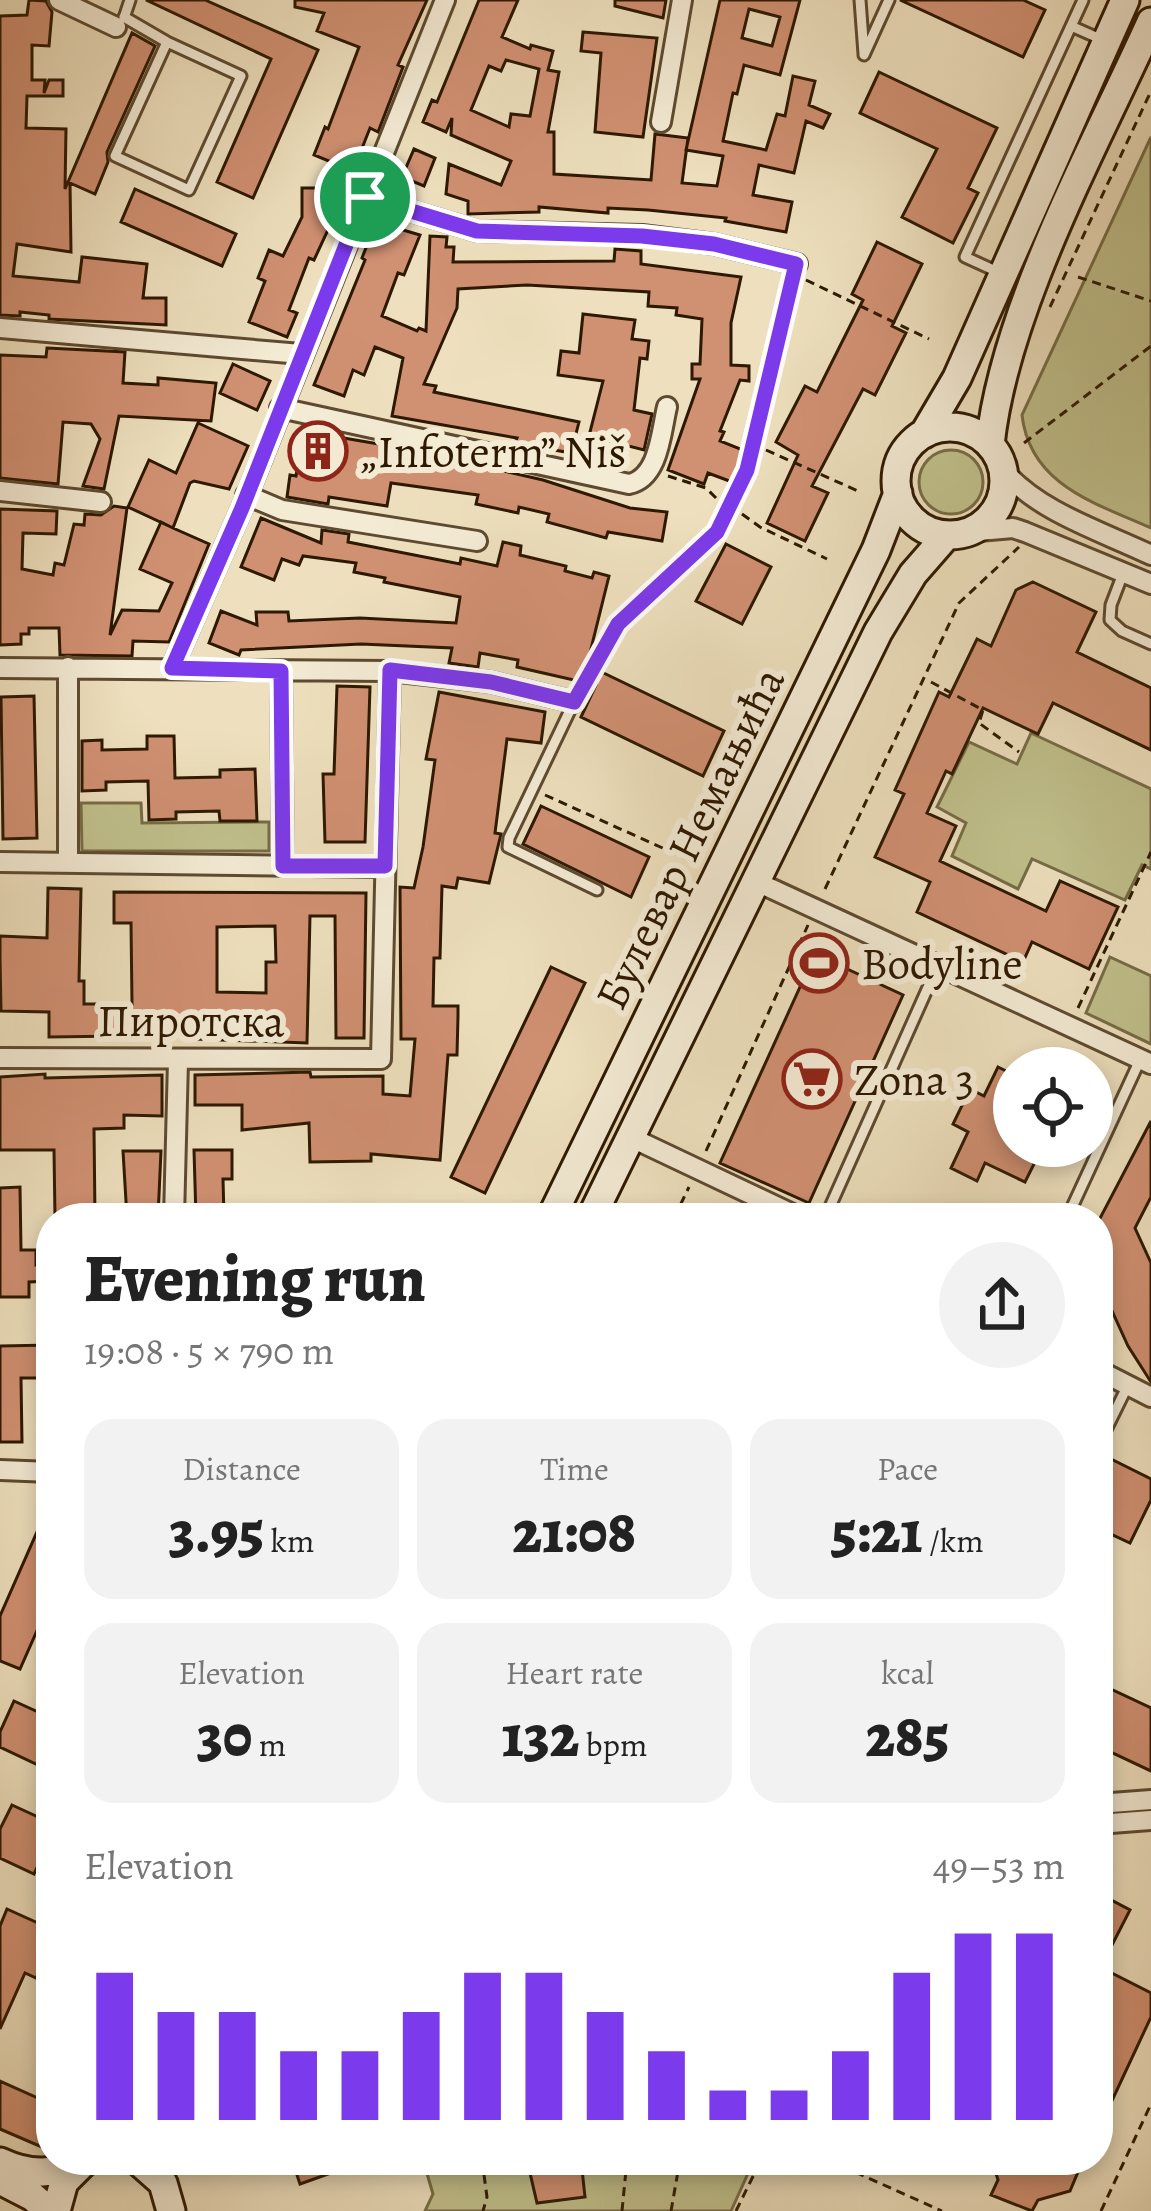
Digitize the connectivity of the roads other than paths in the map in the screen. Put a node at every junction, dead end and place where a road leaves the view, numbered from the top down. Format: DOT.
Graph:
graph roads {
  1 [pos="59,0"];
  2 [pos="130,0"];
  3 [pos="445,0"];
  4 [pos="682,0"];
  5 [pos="860,0"];
  6 [pos="889,0"];
  7 [pos="1083,0"];
  8 [pos="1126,0"];
  9 [pos="120,22"];
  10 [pos="1151,22"];
  11 [pos="1071,26"];
  12 [pos="166,42"];
  13 [pos="1107,42"];
  14 [pos="661,122"];
  15 [pos="365,197"];
  16 [pos="795,269"];
  17 [pos="1003,275"];
  18 [pos="0,328"];
  19 [pos="302,354"];
  20 [pos="667,406"];
  21 [pos="280,408"];
  22 [pos="924,434"];
  23 [pos="996,457"];
  24 [pos="0,491"];
  25 [pos="898,493"];
  26 [pos="246,495"];
  27 [pos="101,502"];
  28 [pos="957,533"];
  29 [pos="477,541"];
  30 [pos="1151,555"];
  31 [pos="1124,571"];
  32 [pos="1151,584"];
  33 [pos="618,624"];
  34 [pos="1151,644"];
  35 [pos="68,667"];
  36 [pos="0,668"];
  37 [pos="172,668"];
  38 [pos="390,670"];
  39 [pos="281,671"];
  40 [pos="574,702"];
  41 [pos="0,862"];
  42 [pos="68,862"];
  43 [pos="283,866"];
  44 [pos="385,866"];
  45 [pos="757,882"];
  46 [pos="597,890"];
  47 [pos="938,965"];
  48 [pos="0,1058"];
  49 [pos="178,1060"];
  50 [pos="1146,1062"];
  51 [pos="630,1137"];
  52 [pos="174,1203"];
  53 [pos="558,1203"];
  54 [pos="598,1203"];
  55 [pos="768,1203"];
  56 [pos="832,1203"];
  57 [pos="1075,1203"];
  58 [pos="1113,1378"];
  59 [pos="1128,1385"];
  60 [pos="1151,1397"];
  61 [pos="1113,1416"];
  62 [pos="0,1470"];
  63 [pos="36,1471"];
  64 [pos="1151,1800"];
  65 [pos="1113,1803"];
  66 [pos="1151,1820"];
  67 [pos="1113,1823"];
  68 [pos="0,2162"];
  69 [pos="36,2173"];
  70 [pos="71,2175"];
  71 [pos="0,2180"];
  72 [pos="53,2211"];
  1 -- 9 [label="street"];
  2 -- 9 [label="lane"];
  3 -- 15 [label="street"];
  4 -- 14 [label="street"];
  5 -- 6 [label="lane"];
  7 -- 11 [label="lane"];
  8 -- 13 [label="street"];
  9 -- 12 [label="lane"];
  10 -- 23 [label="street"];
  11 -- 13 [label="lane"];
  11 -- 17 [label="lane"];
  12 -- 12 [label="lane"];
  13 -- 17 [label="street"];
  15 -- 16 [label="street"];
  15 -- 19 [label="street"];
  16 -- 33 [label="lane"];
  17 -- 22 [label="street"];
  18 -- 19 [label="street"];
  19 -- 21 [label="street"];
  20 -- 21 [label="street"];
  21 -- 26 [label="street"];
  22 -- 23 [label="street"];
  22 -- 25 [label="street"];
  23 -- 28 [label="street"];
  23 -- 30 [label="street"];
  24 -- 27 [label="street"];
  25 -- 28 [label="street"];
  25 -- 53 [label="street, Булевар Немањића"];
  26 -- 29 [label="street"];
  26 -- 37 [label="street"];
  28 -- 31 [label="street"];
  28 -- 45 [label="street, Булевар Немањића"];
  31 -- 32 [label="street"];
  31 -- 34 [label="lane"];
  35 -- 36 [label="street"];
  35 -- 37 [label="street"];
  35 -- 42 [label="street"];
  37 -- 39 [label="street"];
  38 -- 39 [label="street"];
  38 -- 40 [label="street"];
  38 -- 44 [label="street"];
  39 -- 43 [label="street"];
  40 -- 46 [label="lane"];
  41 -- 42 [label="street"];
  42 -- 43 [label="street"];
  43 -- 44 [label="street"];
  44 -- 49 [label="street, Пиротска"];
  45 -- 47 [label="street"];
  45 -- 51 [label="street, Булевар Немањића"];
  47 -- 50 [label="street"];
  47 -- 56 [label="lane"];
  48 -- 49 [label="street, Пиротска"];
  49 -- 52 [label="street"];
  50 -- 57 [label="lane"];
  51 -- 54 [label="street, Булевар Немањића"];
  51 -- 55 [label="street"];
  58 -- 59 [label="street"];
  59 -- 60 [label="street"];
  59 -- 61 [label="lane"];
  62 -- 63 [label="street"];
  64 -- 65 [label="street"];
  66 -- 67 [label="street"];
  68 -- 69 [label="street"];
  70 -- 72 [label="street"];
  71 -- 72 [label="street"];
}
